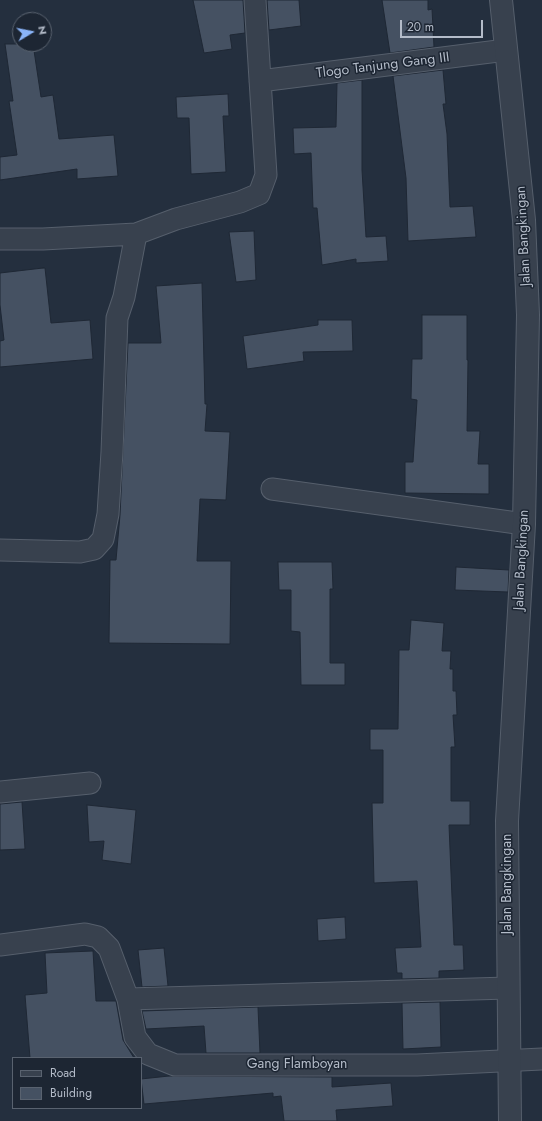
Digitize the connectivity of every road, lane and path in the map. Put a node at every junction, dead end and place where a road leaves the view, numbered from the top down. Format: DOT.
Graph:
graph roads {
  1 [pos="255,0"];
  2 [pos="501,0"];
  3 [pos="506,50"];
  4 [pos="260,81"];
  5 [pos="136,234"];
  6 [pos="0,239"];
  7 [pos="535,315"];
  8 [pos="272,489"];
  9 [pos="524,524"];
  10 [pos="0,550"];
  11 [pos="90,783"];
  12 [pos="0,792"];
  13 [pos="0,946"];
  14 [pos="508,988"];
  15 [pos="128,999"];
  16 [pos="542,1059"];
  17 [pos="508,1061"];
  18 [pos="510,1121"];
  1 -- 4 [label="street"];
  2 -- 3 [label="street, Jalan Bangkingan"];
  3 -- 4 [label="street, Tlogo Tanjung Gang III"];
  3 -- 7 [label="street, Jalan Bangkingan"];
  4 -- 5 [label="street"];
  5 -- 6 [label="street"];
  5 -- 10 [label="street"];
  7 -- 9 [label="street, Jalan Bangkingan"];
  8 -- 9 [label="street"];
  9 -- 14 [label="street, Jalan Bangkingan"];
  11 -- 12 [label="street"];
  13 -- 15 [label="street, Gang Flamboyan"];
  14 -- 15 [label="street"];
  14 -- 17 [label="street, Jalan Bangkingan"];
  15 -- 17 [label="street, Gang Flamboyan"];
  16 -- 17 [label="street, Gang Flamboyan"];
  17 -- 18 [label="street, Jalan Bangkingan"];
}
